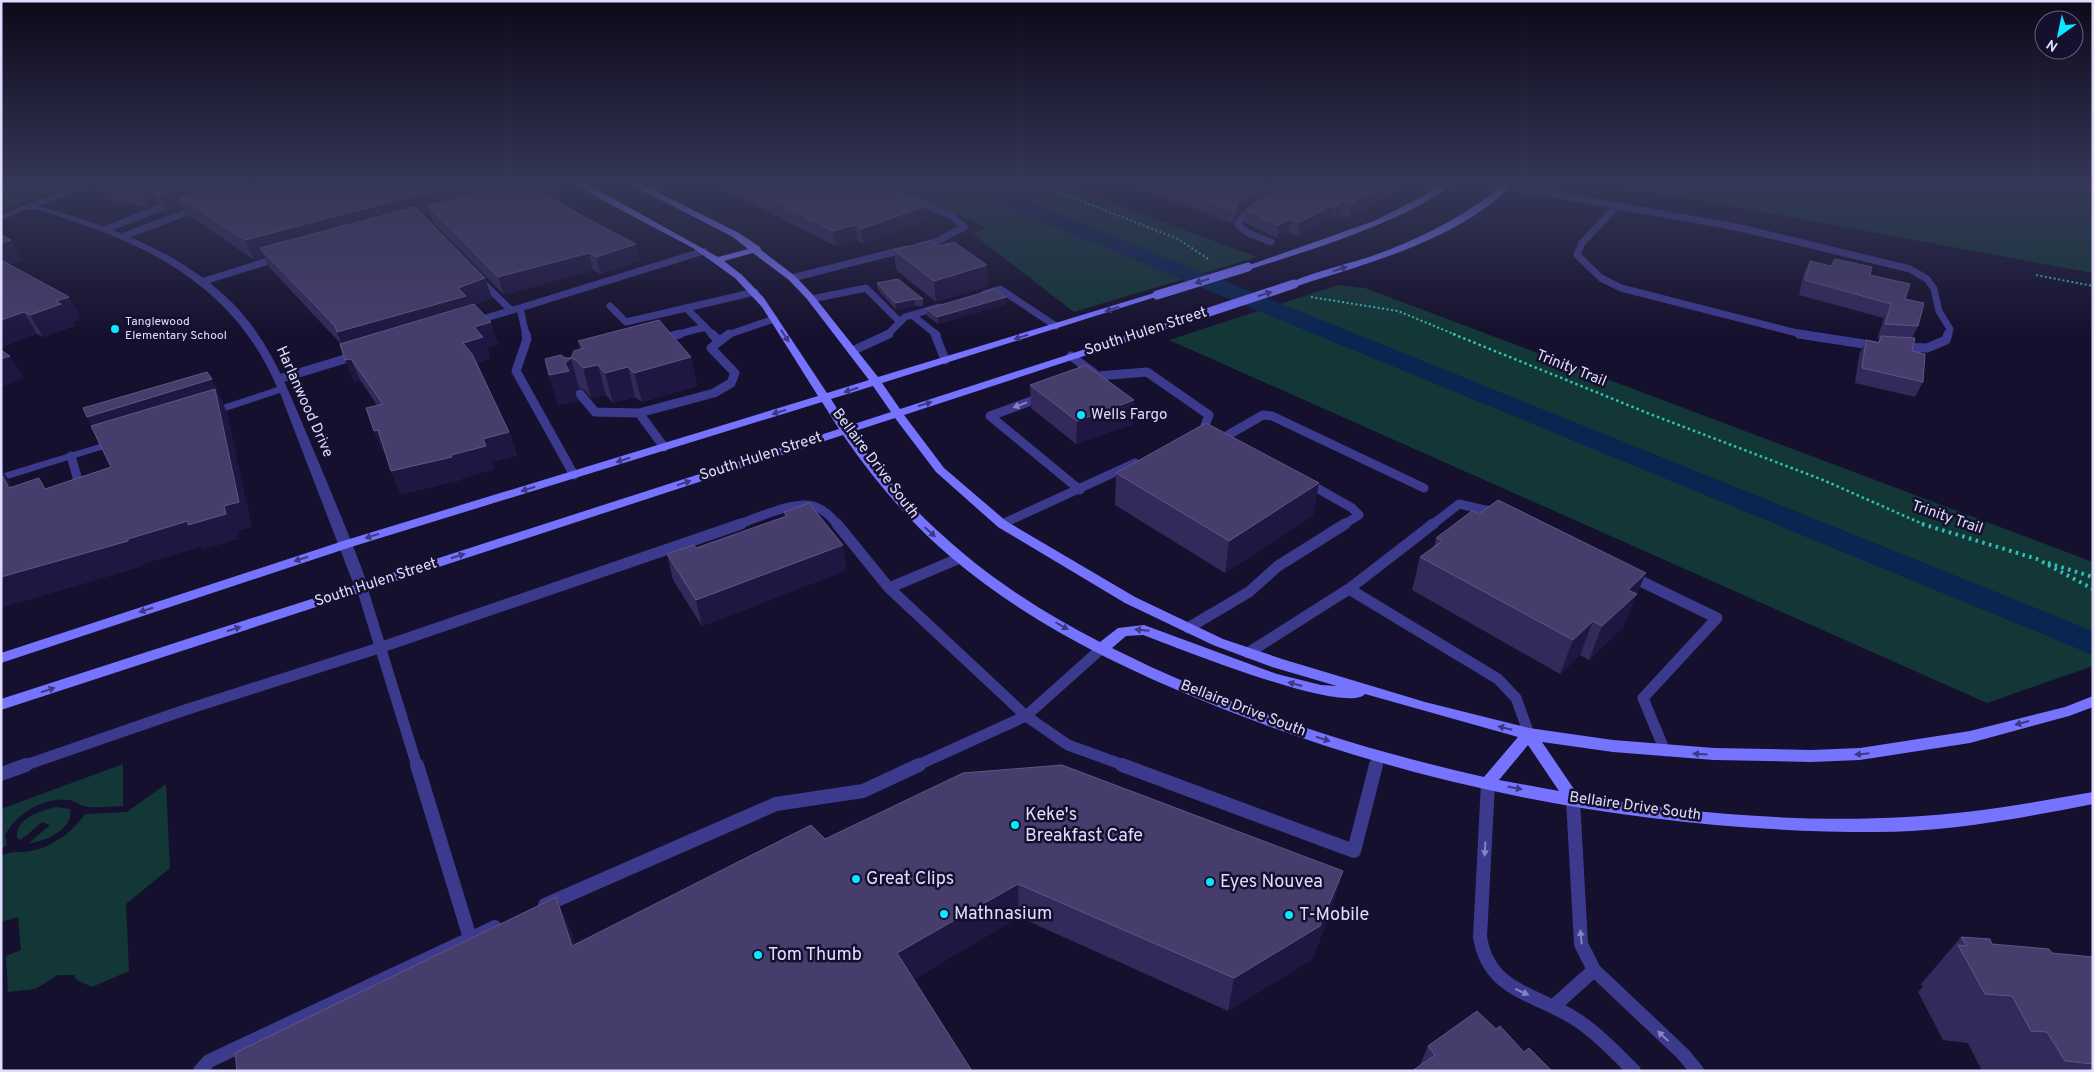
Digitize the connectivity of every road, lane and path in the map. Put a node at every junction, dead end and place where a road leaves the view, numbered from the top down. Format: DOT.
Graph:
graph roads {
  1 [pos="119,234"];
  2 [pos="129,234"];
  3 [pos="673,234"];
  4 [pos="733,234"];
  5 [pos="951,234"];
  6 [pos="1165,234"];
  7 [pos="1251,234"];
  8 [pos="1348,234"];
  9 [pos="1429,234"];
  10 [pos="1590,234"];
  11 [pos="1765,234"];
  12 [pos="124,236"];
  13 [pos="1271,242"];
  14 [pos="756,249"];
  15 [pos="704,251"];
  16 [pos="283,257"];
  17 [pos="716,260"];
  18 [pos="1216,264"];
  19 [pos="2036,275"];
  20 [pos="476,276"];
  21 [pos="792,278"];
  22 [pos="202,282"];
  23 [pos="2093,286"];
  24 [pos="755,292"];
  25 [pos="972,297"];
  26 [pos="1307,297"];
  27 [pos="812,299"];
  28 [pos="927,302"];
  29 [pos="610,306"];
  30 [pos="944,306"];
  31 [pos="686,308"];
  32 [pos="934,308"];
  33 [pos="515,309"];
  34 [pos="912,315"];
  35 [pos="774,319"];
  36 [pos="900,322"];
  37 [pos="464,324"];
  38 [pos="1056,326"];
  39 [pos="705,327"];
  40 [pos="717,340"];
  41 [pos="649,343"];
  42 [pos="370,351"];
  43 [pos="852,351"];
  44 [pos="1071,356"];
  45 [pos="945,360"];
  46 [pos="1098,376"];
  47 [pos="876,382"];
  48 [pos="1080,383"];
  49 [pos="280,384"];
  50 [pos="1054,393"];
  51 [pos="580,394"];
  52 [pos="825,398"];
  53 [pos="898,413"];
  54 [pos="639,414"];
  55 [pos="201,415"];
  56 [pos="845,430"];
  57 [pos="127,438"];
  58 [pos="1185,439"];
  59 [pos="664,447"];
  60 [pos="1244,448"];
  61 [pos="71,456"];
  62 [pos="1142,460"];
  63 [pos="574,475"];
  64 [pos="1,478"];
  65 [pos="1302,480"];
  66 [pos="1424,488"];
  67 [pos="1080,490"];
  68 [pos="83,497"];
  69 [pos="1508,516"];
  70 [pos="1002,524"];
  71 [pos="347,544"];
  72 [pos="960,558"];
  73 [pos="2037,559"];
  74 [pos="1621,571"];
  75 [pos="2093,577"];
  76 [pos="362,588"];
  77 [pos="889,588"];
  78 [pos="1349,589"];
  79 [pos="2093,589"];
  80 [pos="1188,628"];
  81 [pos="382,647"];
  82 [pos="1102,648"];
  83 [pos="1248,653"];
  84 [pos="1,658"];
  85 [pos="1378,694"];
  86 [pos="2093,702"];
  87 [pos="1,706"];
  88 [pos="1026,716"];
  89 [pos="1529,734"];
  90 [pos="1665,751"];
  91 [pos="1378,756"];
  92 [pos="1,774"];
  93 [pos="1488,783"];
  94 [pos="2093,798"];
  95 [pos="1574,800"];
  96 [pos="534,910"];
  97 [pos="506,922"];
  98 [pos="470,938"];
  99 [pos="1594,970"];
  100 [pos="1554,1006"];
  101 [pos="200,1071"];
  102 [pos="1634,1071"];
  103 [pos="1697,1071"];
  1 -- 12 [label="street, Harlanwood Drive"];
  2 -- 12 [label="lane"];
  3 -- 15 [label="main road, Bellaire Drive South"];
  4 -- 14 [label="main road"];
  5 -- 21 [label="lane"];
  6 -- 18 [label="path"];
  7 -- 13 [label="lane"];
  8 -- 38 [label="main road, South Hulen Street, one-way, bridge"];
  44 -- 9 [label="main road, South Hulen Street, one-way, bridge"];
  10 -- 11 [label="lane"];
  12 -- 22 [label="street, Harlanwood Drive"];
  14 -- 17 [label="main road"];
  14 -- 21 [label="main road"];
  15 -- 17 [label="main road, Bellaire Drive South"];
  15 -- 33 [label="lane"];
  16 -- 22 [label="lane"];
  17 -- 24 [label="main road, Bellaire Drive South"];
  19 -- 23 [label="path"];
  20 -- 33 [label="lane"];
  21 -- 27 [label="main road"];
  22 -- 49 [label="street, Harlanwood Drive"];
  24 -- 31 [label="lane"];
  24 -- 35 [label="main road, Bellaire Drive South"];
  25 -- 38 [label="lane"];
  26 -- 73 [label="path, Trinity Trail"];
  27 -- 36 [label="lane"];
  27 -- 43 [label="main road"];
  28 -- 32 [label="lane"];
  29 -- 31 [label="lane"];
  30 -- 32 [label="lane"];
  31 -- 39 [label="lane"];
  32 -- 34 [label="lane"];
  33 -- 37 [label="lane"];
  33 -- 63 [label="lane"];
  34 -- 36 [label="lane"];
  34 -- 45 [label="lane"];
  35 -- 40 [label="lane"];
  35 -- 52 [label="main road, Bellaire Drive South, one-way"];
  36 -- 43 [label="lane"];
  38 -- 45 [label="main road, South Hulen Street, one-way"];
  39 -- 40 [label="lane"];
  39 -- 41 [label="lane"];
  40 -- 54 [label="lane"];
  42 -- 49 [label="lane"];
  43 -- 47 [label="main road"];
  44 -- 46 [label="lane"];
  53 -- 44 [label="main road, South Hulen Street, one-way"];
  45 -- 47 [label="main road, South Hulen Street"];
  46 -- 48 [label="lane"];
  46 -- 58 [label="lane"];
  47 -- 52 [label="main road, South Hulen Street, one-way"];
  47 -- 53 [label="main road"];
  49 -- 55 [label="street"];
  49 -- 71 [label="street, Harlanwood Drive"];
  50 -- 67 [label="lane, one-way"];
  51 -- 54 [label="lane"];
  52 -- 56 [label="main road, Bellaire Drive South"];
  52 -- 59 [label="main road, South Hulen Street, one-way"];
  53 -- 56 [label="main road, South Hulen Street"];
  53 -- 70 [label="main road"];
  54 -- 59 [label="lane"];
  56 -- 72 [label="main road, Bellaire Drive South, one-way"];
  76 -- 56 [label="main road, South Hulen Street, one-way"];
  57 -- 61 [label="street"];
  59 -- 63 [label="main road, South Hulen Street, one-way"];
  60 -- 66 [label="lane"];
  61 -- 64 [label="street"];
  61 -- 68 [label="lane"];
  62 -- 67 [label="lane"];
  63 -- 71 [label="main road, South Hulen Street, one-way"];
  65 -- 80 [label="lane"];
  67 -- 70 [label="lane"];
  69 -- 78 [label="lane"];
  70 -- 80 [label="main road"];
  71 -- 76 [label="street, Harlanwood Drive"];
  71 -- 84 [label="main road, South Hulen Street, one-way"];
  72 -- 77 [label="lane"];
  72 -- 82 [label="main road, Bellaire Drive South, one-way"];
  73 -- 75 [label="path"];
  73 -- 79 [label="path, Trinity Trail"];
  74 -- 90 [label="lane"];
  76 -- 81 [label="lane"];
  87 -- 76 [label="main road, South Hulen Street, one-way"];
  77 -- 81 [label="lane"];
  77 -- 88 [label="lane"];
  78 -- 83 [label="lane"];
  78 -- 89 [label="lane"];
  80 -- 83 [label="main road"];
  81 -- 92 [label="lane"];
  81 -- 98 [label="lane"];
  85 -- 82 [label="main road, one-way"];
  82 -- 88 [label="lane"];
  82 -- 91 [label="main road, Bellaire Drive South, one-way"];
  83 -- 85 [label="main road"];
  89 -- 85 [label="main road, one-way"];
  86 -- 90 [label="main road, one-way"];
  88 -- 91 [label="lane"];
  88 -- 96 [label="lane"];
  89 -- 90 [label="main road"];
  89 -- 93 [label="main road"];
  89 -- 95 [label="main road"];
  91 -- 93 [label="main road, Bellaire Drive South"];
  93 -- 95 [label="main road, Bellaire Drive South, one-way"];
  93 -- 100 [label="lane, one-way"];
  94 -- 95 [label="main road, Bellaire Drive South"];
  99 -- 95 [label="lane, one-way"];
  97 -- 98 [label="lane"];
  98 -- 101 [label="lane"];
  99 -- 100 [label="lane"];
  103 -- 99 [label="lane, one-way"];
  100 -- 102 [label="lane"];
}
